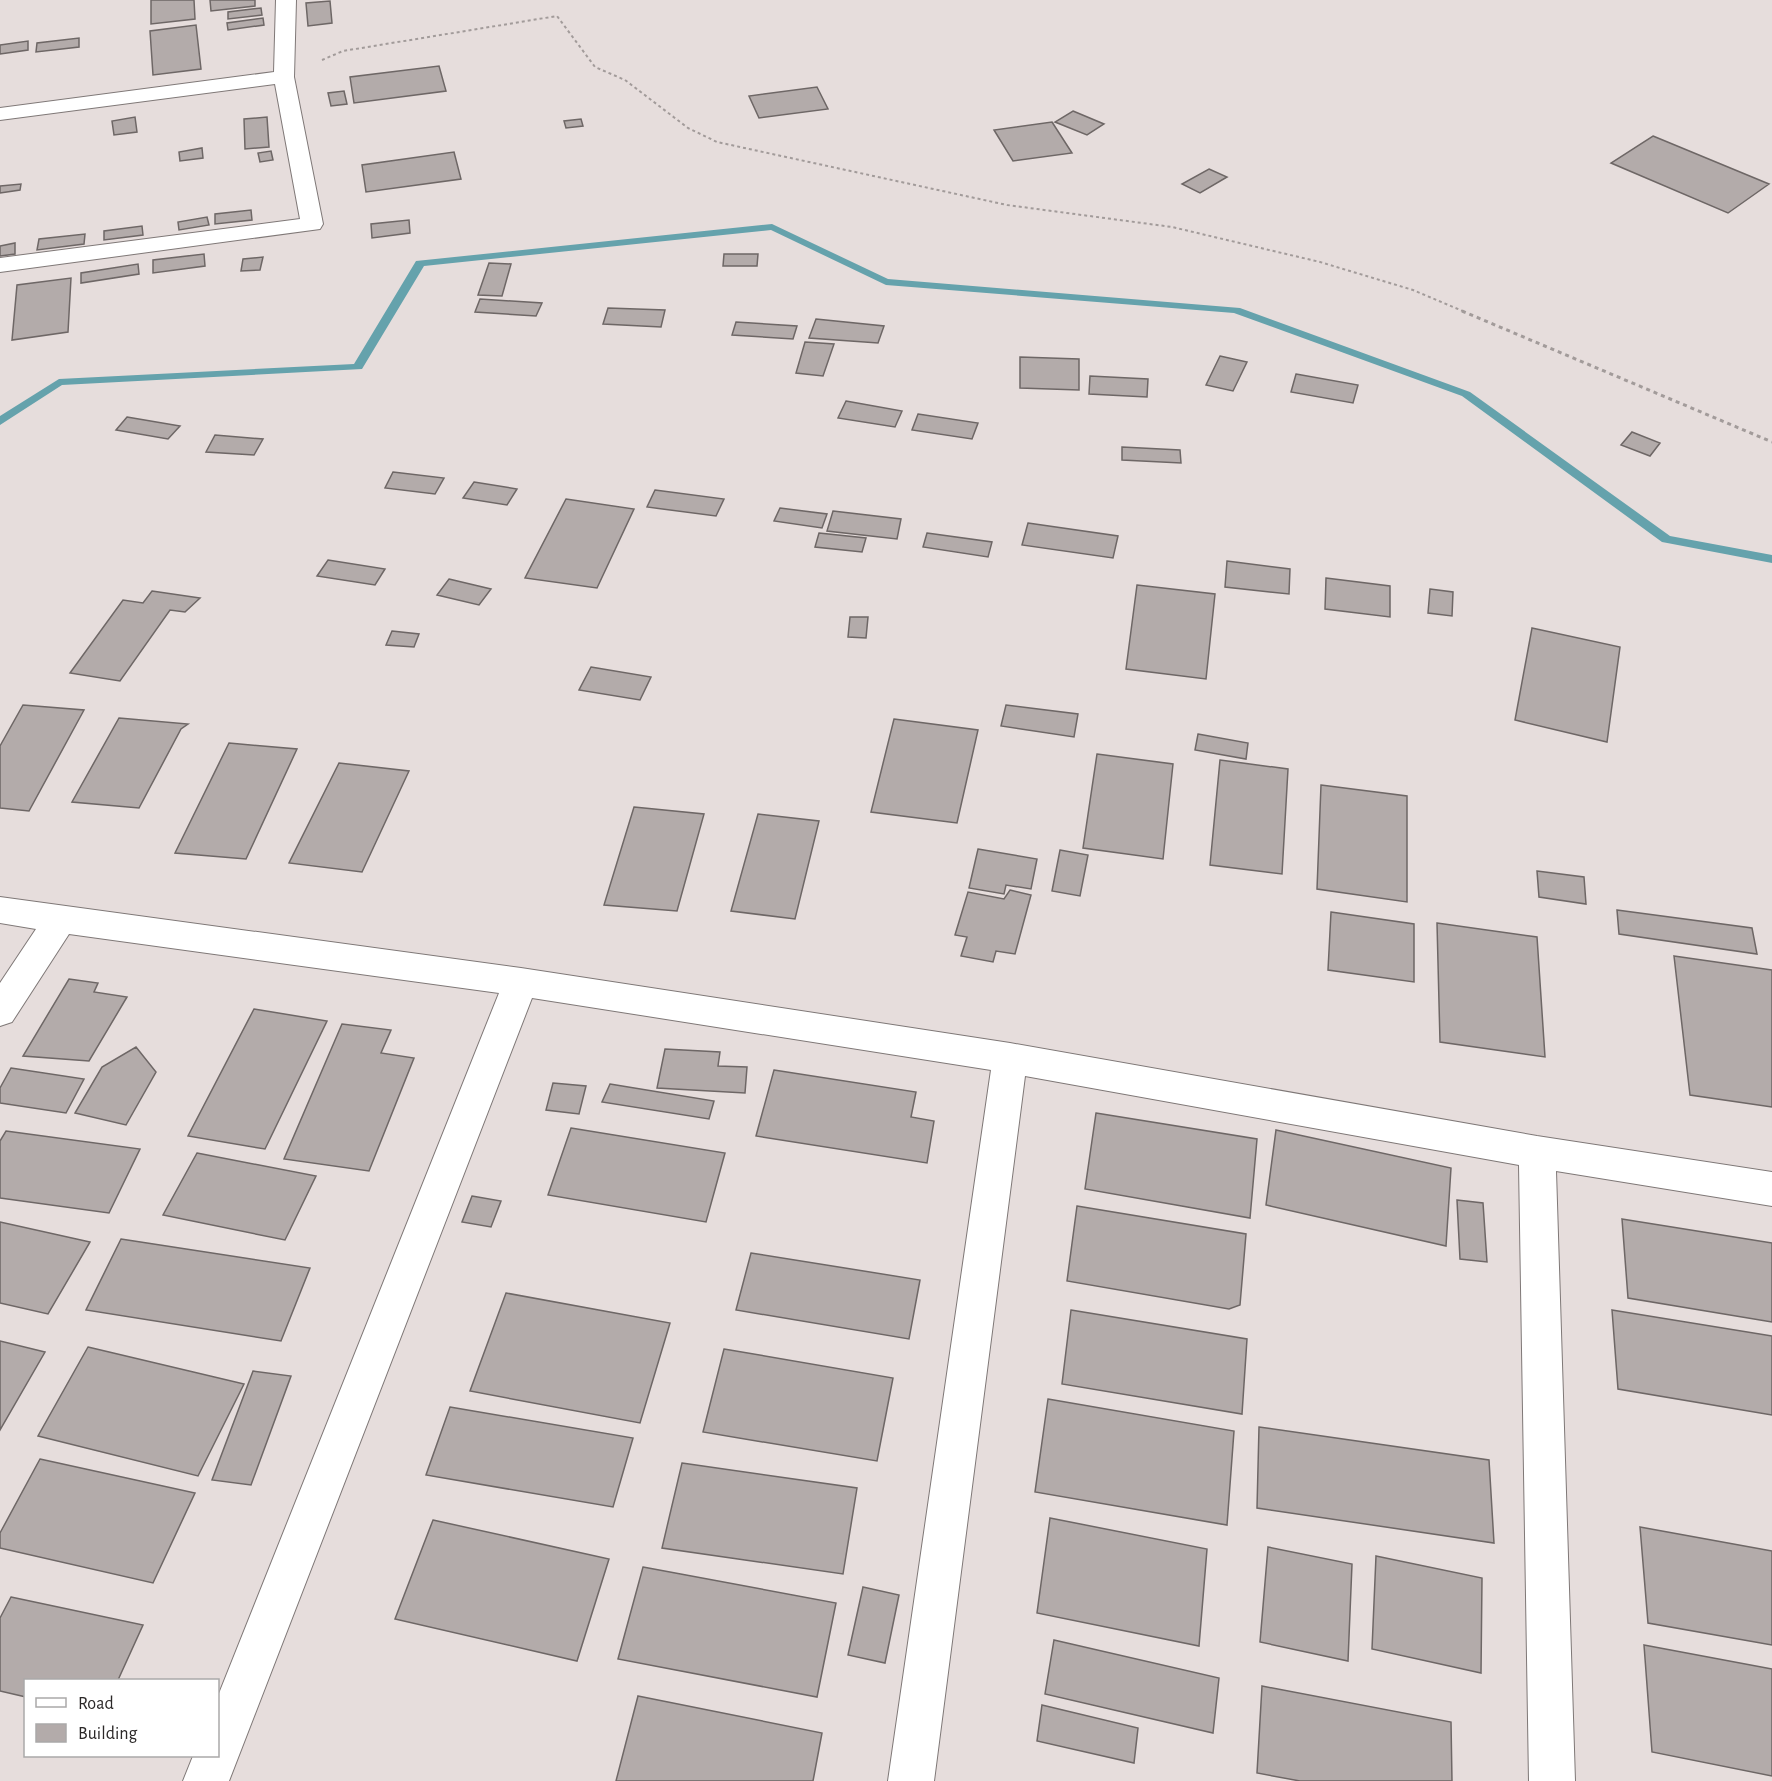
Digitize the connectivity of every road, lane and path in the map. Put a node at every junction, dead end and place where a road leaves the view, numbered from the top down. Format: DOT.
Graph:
graph roads {
  1 [pos="286,0"];
  2 [pos="284,77"];
  3 [pos="0,114"];
  4 [pos="0,265"];
  5 [pos="1772,442"];
  6 [pos="0,910"];
  7 [pos="60,920"];
  8 [pos="521,982"];
  9 [pos="0,1012"];
  10 [pos="1010,1058"];
  11 [pos="1537,1152"];
  12 [pos="1772,1189"];
  13 [pos="219,1749"];
  14 [pos="216,1757"];
  15 [pos="206,1781"];
  16 [pos="911,1781"];
  17 [pos="1552,1781"];
  1 -- 2 [label="street"];
  2 -- 3 [label="street"];
  2 -- 4 [label="street"];
  2 -- 5 [label="path"];
  6 -- 7 [label="street"];
  7 -- 8 [label="street"];
  7 -- 9 [label="street"];
  8 -- 10 [label="street"];
  8 -- 13 [label="street"];
  10 -- 11 [label="street"];
  10 -- 16 [label="street"];
  11 -- 12 [label="street"];
  11 -- 17 [label="street"];
  14 -- 15 [label="street"];
}
